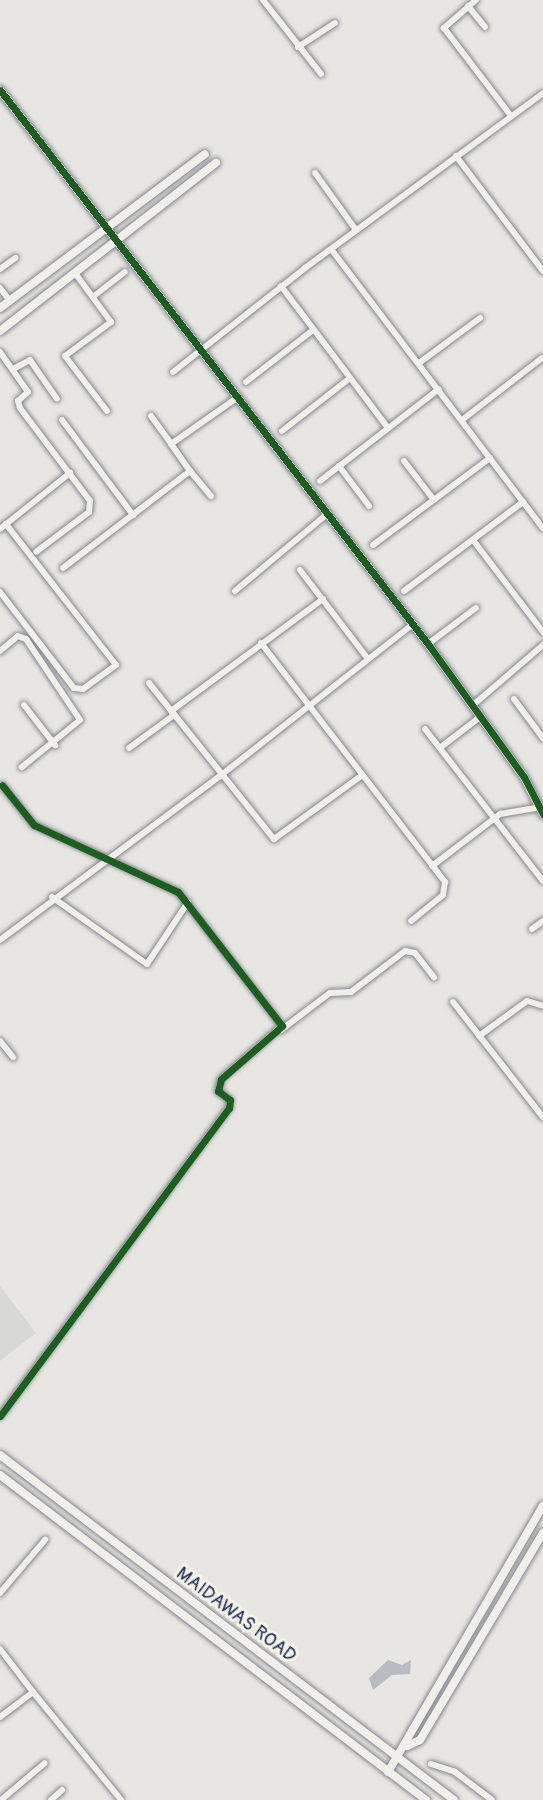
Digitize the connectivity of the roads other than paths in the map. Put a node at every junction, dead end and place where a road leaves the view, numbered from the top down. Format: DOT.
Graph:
graph roads {
  1 [pos="263,0"];
  2 [pos="476,0"];
  3 [pos="468,5"];
  4 [pos="335,23"];
  5 [pos="485,27"];
  6 [pos="298,47"];
  7 [pos="321,74"];
  8 [pos="0,90"];
  9 [pos="543,93"];
  10 [pos="510,116"];
  11 [pos="205,154"];
  12 [pos="456,156"];
  13 [pos="216,163"];
  14 [pos="315,173"];
  15 [pos="107,228"];
  16 [pos="356,230"];
  17 [pos="117,240"];
  18 [pos="331,249"];
  19 [pos="15,258"];
  20 [pos="0,269"];
  21 [pos="543,271"];
  22 [pos="75,272"];
  23 [pos="125,272"];
  24 [pos="281,286"];
  25 [pos="0,288"];
  26 [pos="94,296"];
  27 [pos="10,301"];
  28 [pos="0,308"];
  29 [pos="480,318"];
  30 [pos="313,330"];
  31 [pos="0,331"];
  32 [pos="200,349"];
  33 [pos="0,352"];
  34 [pos="542,358"];
  35 [pos="419,363"];
  36 [pos="13,369"];
  37 [pos="173,372"];
  38 [pos="350,378"];
  39 [pos="246,382"];
  40 [pos="439,389"];
  41 [pos="238,397"];
  42 [pos="57,399"];
  43 [pos="107,411"];
  44 [pos="151,416"];
  45 [pos="62,419"];
  46 [pos="462,420"];
  47 [pos="388,428"];
  48 [pos="282,431"];
  49 [pos="171,444"];
  50 [pos="490,458"];
  51 [pos="404,461"];
  52 [pos="340,466"];
  53 [pos="190,471"];
  54 [pos="70,472"];
  55 [pos="320,481"];
  56 [pos="211,496"];
  57 [pos="434,500"];
  58 [pos="523,502"];
  59 [pos="369,506"];
  60 [pos="327,514"];
  61 [pos="133,515"];
  62 [pos="542,523"];
  63 [pos="3,526"];
  64 [pos="473,540"];
  65 [pos="373,545"];
  66 [pos="36,552"];
  67 [pos="63,568"];
  68 [pos="300,570"];
  69 [pos="0,592"];
  70 [pos="234,592"];
  71 [pos="404,592"];
  72 [pos="323,599"];
  73 [pos="476,608"];
  74 [pos="413,624"];
  75 [pos="543,632"];
  76 [pos="261,643"];
  77 [pos="428,644"];
  78 [pos="543,645"];
  79 [pos="0,650"];
  80 [pos="368,659"];
  81 [pos="149,683"];
  82 [pos="514,699"];
  83 [pos="24,705"];
  84 [pos="309,705"];
  85 [pos="472,705"];
  86 [pos="172,713"];
  87 [pos="480,717"];
  88 [pos="425,729"];
  89 [pos="543,738"];
  90 [pos="55,745"];
  91 [pos="441,747"];
  92 [pos="129,748"];
  93 [pos="22,767"];
  94 [pos="220,776"];
  95 [pos="361,776"];
  96 [pos="2,785"];
  97 [pos="542,809"];
  98 [pos="496,817"];
  99 [pos="105,858"];
  100 [pos="432,866"];
  101 [pos="543,881"];
  102 [pos="52,897"];
  103 [pos="188,902"];
  104 [pos="411,921"];
  105 [pos="543,921"];
  106 [pos="532,929"];
  107 [pos="0,940"];
  108 [pos="433,977"];
  109 [pos="453,1002"];
  110 [pos="543,1006"];
  111 [pos="281,1030"];
  112 [pos="480,1036"];
  113 [pos="0,1041"];
  114 [pos="13,1057"];
  115 [pos="543,1117"];
  116 [pos="0,1416"];
  117 [pos="0,1455"];
  118 [pos="0,1475"];
  119 [pos="543,1506"];
  120 [pos="543,1534"];
  121 [pos="45,1540"];
  122 [pos="0,1593"];
  123 [pos="0,1649"];
  124 [pos="33,1692"];
  125 [pos="0,1717"];
  126 [pos="407,1746"];
  127 [pos="398,1757"];
  128 [pos="45,1763"];
  129 [pos="431,1764"];
  130 [pos="388,1772"];
  131 [pos="62,1790"];
  132 [pos="1,1800"];
  133 [pos="51,1800"];
  134 [pos="121,1800"];
  135 [pos="426,1800"];
  136 [pos="454,1800"];
  137 [pos="492,1800"];
  1 -- 6 [label="street"];
  2 -- 3 [label="street"];
  3 -- 5 [label="street"];
  3 -- 10 [label="street"];
  4 -- 6 [label="street"];
  6 -- 7 [label="street"];
  8 -- 15 [label="street"];
  9 -- 10 [label="street"];
  10 -- 12 [label="street"];
  11 -- 15 [label="street"];
  12 -- 16 [label="street"];
  12 -- 21 [label="street"];
  13 -- 17 [label="street"];
  14 -- 16 [label="street"];
  15 -- 17 [label="street"];
  15 -- 27 [label="street"];
  16 -- 18 [label="street"];
  17 -- 22 [label="street"];
  17 -- 32 [label="street"];
  18 -- 24 [label="street"];
  18 -- 35 [label="street"];
  19 -- 20 [label="street"];
  22 -- 26 [label="street"];
  22 -- 31 [label="street"];
  23 -- 26 [label="street"];
  24 -- 30 [label="street"];
  24 -- 32 [label="street"];
  25 -- 27 [label="street"];
  26 -- 43 [label="street"];
  27 -- 28 [label="street"];
  29 -- 35 [label="street"];
  30 -- 38 [label="street"];
  30 -- 39 [label="street"];
  32 -- 37 [label="street"];
  32 -- 41 [label="street"];
  33 -- 36 [label="street"];
  34 -- 46 [label="street"];
  35 -- 40 [label="street"];
  36 -- 42 [label="street"];
  36 -- 54 [label="street"];
  38 -- 47 [label="street"];
  38 -- 48 [label="street"];
  40 -- 46 [label="street"];
  40 -- 47 [label="street"];
  41 -- 49 [label="street"];
  41 -- 60 [label="street"];
  44 -- 49 [label="street"];
  45 -- 61 [label="street"];
  46 -- 50 [label="street"];
  47 -- 52 [label="street"];
  49 -- 53 [label="street"];
  50 -- 57 [label="street"];
  50 -- 58 [label="street"];
  51 -- 57 [label="street"];
  52 -- 55 [label="street"];
  52 -- 59 [label="street"];
  53 -- 56 [label="street"];
  53 -- 61 [label="street"];
  54 -- 63 [label="street"];
  54 -- 66 [label="street"];
  57 -- 65 [label="street"];
  58 -- 62 [label="street"];
  58 -- 64 [label="street"];
  60 -- 70 [label="street"];
  60 -- 74 [label="street"];
  61 -- 67 [label="street"];
  63 -- 69 [label="street"];
  64 -- 71 [label="street"];
  64 -- 75 [label="street"];
  68 -- 72 [label="street"];
  72 -- 76 [label="street"];
  72 -- 80 [label="street"];
  73 -- 77 [label="street"];
  74 -- 77 [label="street"];
  74 -- 80 [label="street"];
  76 -- 84 [label="street"];
  76 -- 86 [label="street"];
  77 -- 85 [label="street"];
  78 -- 85 [label="street"];
  79 -- 90 [label="street"];
  80 -- 84 [label="street"];
  81 -- 86 [label="street"];
  82 -- 89 [label="street"];
  83 -- 90 [label="street"];
  84 -- 94 [label="street"];
  84 -- 95 [label="street"];
  85 -- 87 [label="street"];
  86 -- 92 [label="street"];
  86 -- 94 [label="street"];
  87 -- 91 [label="street"];
  87 -- 97 [label="street"];
  88 -- 91 [label="street"];
  90 -- 93 [label="street"];
  91 -- 98 [label="street"];
  94 -- 95 [label="street"];
  94 -- 99 [label="street"];
  95 -- 100 [label="street"];
  96 -- 99 [label="street"];
  97 -- 98 [label="street"];
  98 -- 100 [label="street"];
  98 -- 101 [label="street"];
  99 -- 102 [label="street"];
  99 -- 103 [label="street"];
  100 -- 104 [label="street"];
  102 -- 103 [label="street"];
  102 -- 107 [label="street"];
  103 -- 111 [label="street"];
  105 -- 106 [label="street"];
  108 -- 111 [label="street"];
  109 -- 112 [label="street"];
  110 -- 112 [label="street"];
  111 -- 116 [label="street"];
  112 -- 115 [label="street"];
  113 -- 114 [label="street"];
  117 -- 127 [label="street, MAIDAWAS ROAD"];
  118 -- 130 [label="street, MAIDAWAS ROAD"];
  119 -- 126 [label="street"];
  120 -- 126 [label="street"];
  121 -- 122 [label="street"];
  123 -- 124 [label="street"];
  124 -- 125 [label="street"];
  124 -- 134 [label="street"];
  126 -- 127 [label="street"];
  127 -- 130 [label="street"];
  127 -- 136 [label="street, MAIDAWAS ROAD"];
  128 -- 132 [label="street"];
  129 -- 137 [label="street"];
  130 -- 135 [label="street, MAIDAWAS ROAD"];
  131 -- 133 [label="street"];
}
